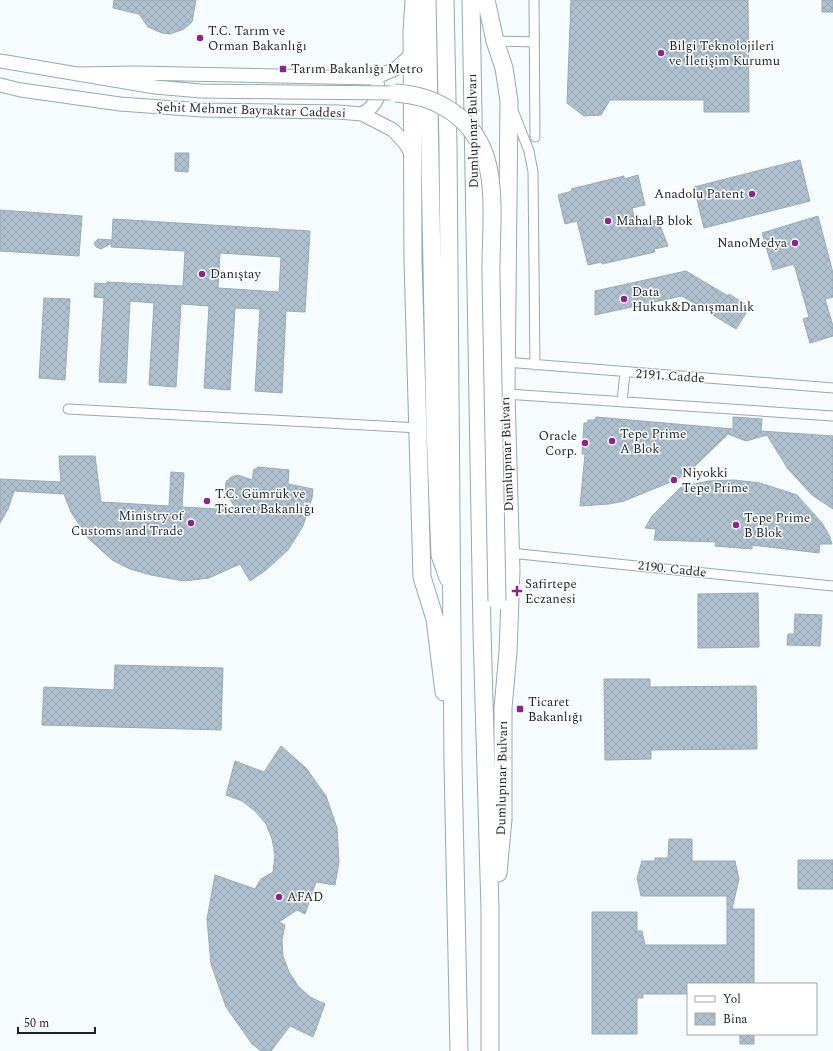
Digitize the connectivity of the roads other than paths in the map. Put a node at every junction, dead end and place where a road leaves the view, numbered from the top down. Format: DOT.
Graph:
graph roads {
  1 [pos="414,0"];
  2 [pos="427,0"];
  3 [pos="445,0"];
  4 [pos="471,0"];
  5 [pos="486,0"];
  6 [pos="534,0"];
  7 [pos="495,41"];
  8 [pos="534,42"];
  9 [pos="412,54"];
  10 [pos="0,61"];
  11 [pos="78,74"];
  12 [pos="374,78"];
  13 [pos="0,85"];
  14 [pos="395,94"];
  15 [pos="509,101"];
  16 [pos="362,114"];
  17 [pos="535,137"];
  18 [pos="414,156"];
  19 [pos="506,362"];
  20 [pos="535,365"];
  21 [pos="625,372"];
  22 [pos="833,388"];
  23 [pos="506,394"];
  24 [pos="622,402"];
  25 [pos="68,409"];
  26 [pos="833,416"];
  27 [pos="419,428"];
  28 [pos="510,553"];
  29 [pos="833,586"];
  30 [pos="453,592"];
  31 [pos="503,708"];
  32 [pos="453,764"];
  33 [pos="490,910"];
  34 [pos="459,1051"];
  35 [pos="490,1051"];
  1 -- 9 [label="highway"];
  2 -- 30 [label="highway, Dumlupınar Bulvarı"];
  3 -- 30 [label="highway, Dumlupınar Bulvarı"];
  4 -- 33 [label="highway, Dumlupınar Bulvarı"];
  5 -- 7 [label="highway, Dumlupınar Bulvarı"];
  6 -- 8 [label="street"];
  7 -- 8 [label="street"];
  7 -- 15 [label="highway, Dumlupınar Bulvarı"];
  8 -- 17 [label="street"];
  9 -- 12 [label="main road, Şehit Mehmet Bayraktar Caddesi"];
  9 -- 18 [label="highway"];
  10 -- 11 [label="main road, Şehit Mehmet Bayraktar Caddesi"];
  11 -- 12 [label="main road, Şehit Mehmet Bayraktar Caddesi"];
  11 -- 14 [label="main road, Şehit Mehmet Bayraktar Caddesi, bridge"];
  12 -- 16 [label="main road"];
  13 -- 16 [label="main road, Şehit Mehmet Bayraktar Caddesi"];
  14 -- 31 [label="highway, bridge"];
  15 -- 19 [label="highway, Dumlupınar Bulvarı"];
  15 -- 20 [label="street"];
  16 -- 18 [label="main road, Şehit Mehmet Bayraktar Caddesi"];
  18 -- 27 [label="highway"];
  19 -- 20 [label="street, 2191. Cadde"];
  19 -- 23 [label="highway, Dumlupınar Bulvarı"];
  20 -- 21 [label="street, 2191. Cadde"];
  21 -- 22 [label="street, 2191. Cadde"];
  21 -- 24 [label="street"];
  23 -- 24 [label="street"];
  23 -- 28 [label="highway, Dumlupınar Bulvarı"];
  24 -- 26 [label="street"];
  25 -- 27 [label="street"];
  27 -- 32 [label="highway"];
  28 -- 29 [label="street, 2190. Cadde"];
  28 -- 31 [label="highway, Dumlupınar Bulvarı"];
  30 -- 32 [label="highway, Dumlupınar Bulvarı"];
  31 -- 33 [label="highway, Dumlupınar Bulvarı"];
  32 -- 34 [label="highway, Dumlupınar Bulvarı"];
  33 -- 35 [label="highway, Dumlupınar Bulvarı"];
}
